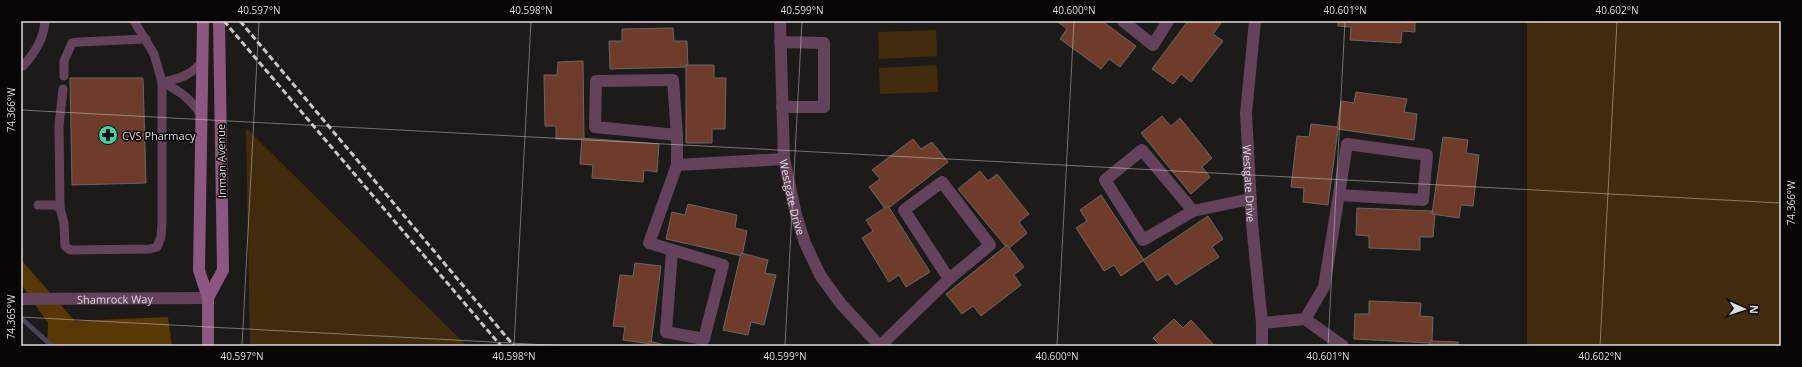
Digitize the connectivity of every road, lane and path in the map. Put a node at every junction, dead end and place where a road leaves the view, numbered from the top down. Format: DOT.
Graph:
graph roads {
  1 [pos="45,21"];
  2 [pos="134,21"];
  3 [pos="204,21"];
  4 [pos="219,21"];
  5 [pos="780,21"];
  6 [pos="1123,21"];
  7 [pos="1168,21"];
  8 [pos="1255,21"];
  9 [pos="146,39"];
  10 [pos="780,42"];
  11 [pos="203,61"];
  12 [pos="23,66"];
  13 [pos="64,76"];
  14 [pos="162,82"];
  15 [pos="63,89"];
  16 [pos="782,107"];
  17 [pos="202,116"];
  18 [pos="677,135"];
  19 [pos="784,159"];
  20 [pos="677,165"];
  21 [pos="1339,195"];
  22 [pos="1250,199"];
  23 [pos="38,205"];
  24 [pos="60,208"];
  25 [pos="1193,211"];
  26 [pos="672,250"];
  27 [pos="949,279"];
  28 [pos="208,298"];
  29 [pos="23,299"];
  30 [pos="1305,320"];
  31 [pos="1262,323"];
  32 [pos="208,346"];
  33 [pos="880,346"];
  34 [pos="1262,346"];
  35 [pos="1343,346"];
  1 -- 12 [label="lane"];
  2 -- 9 [label="lane"];
  3 -- 11 [label="main road, Inman Avenue"];
  4 -- 28 [label="main road, Inman Avenue"];
  5 -- 10 [label="street, Westgate Drive"];
  6 -- 7 [label="street"];
  8 -- 22 [label="street, Westgate Drive"];
  9 -- 13 [label="lane"];
  9 -- 14 [label="lane"];
  10 -- 16 [label="street, Westgate Drive"];
  10 -- 16 [label="street"];
  11 -- 14 [label="lane"];
  11 -- 17 [label="main road, Inman Avenue"];
  14 -- 17 [label="lane"];
  14 -- 24 [label="lane"];
  15 -- 24 [label="lane"];
  16 -- 19 [label="street, Westgate Drive"];
  17 -- 28 [label="main road, Inman Avenue"];
  18 -- 18 [label="street"];
  18 -- 20 [label="street"];
  19 -- 20 [label="street"];
  19 -- 33 [label="street, Westgate Drive"];
  20 -- 26 [label="street"];
  21 -- 21 [label="street"];
  21 -- 30 [label="street"];
  22 -- 25 [label="street"];
  22 -- 31 [label="street, Westgate Drive"];
  23 -- 24 [label="lane"];
  25 -- 25 [label="street"];
  26 -- 26 [label="street"];
  27 -- 27 [label="street"];
  27 -- 33 [label="street"];
  28 -- 29 [label="street, Shamrock Way"];
  28 -- 32 [label="main road, Inman Avenue"];
  30 -- 31 [label="street"];
  30 -- 35 [label="street"];
  31 -- 34 [label="street, Westgate Drive"];
}
